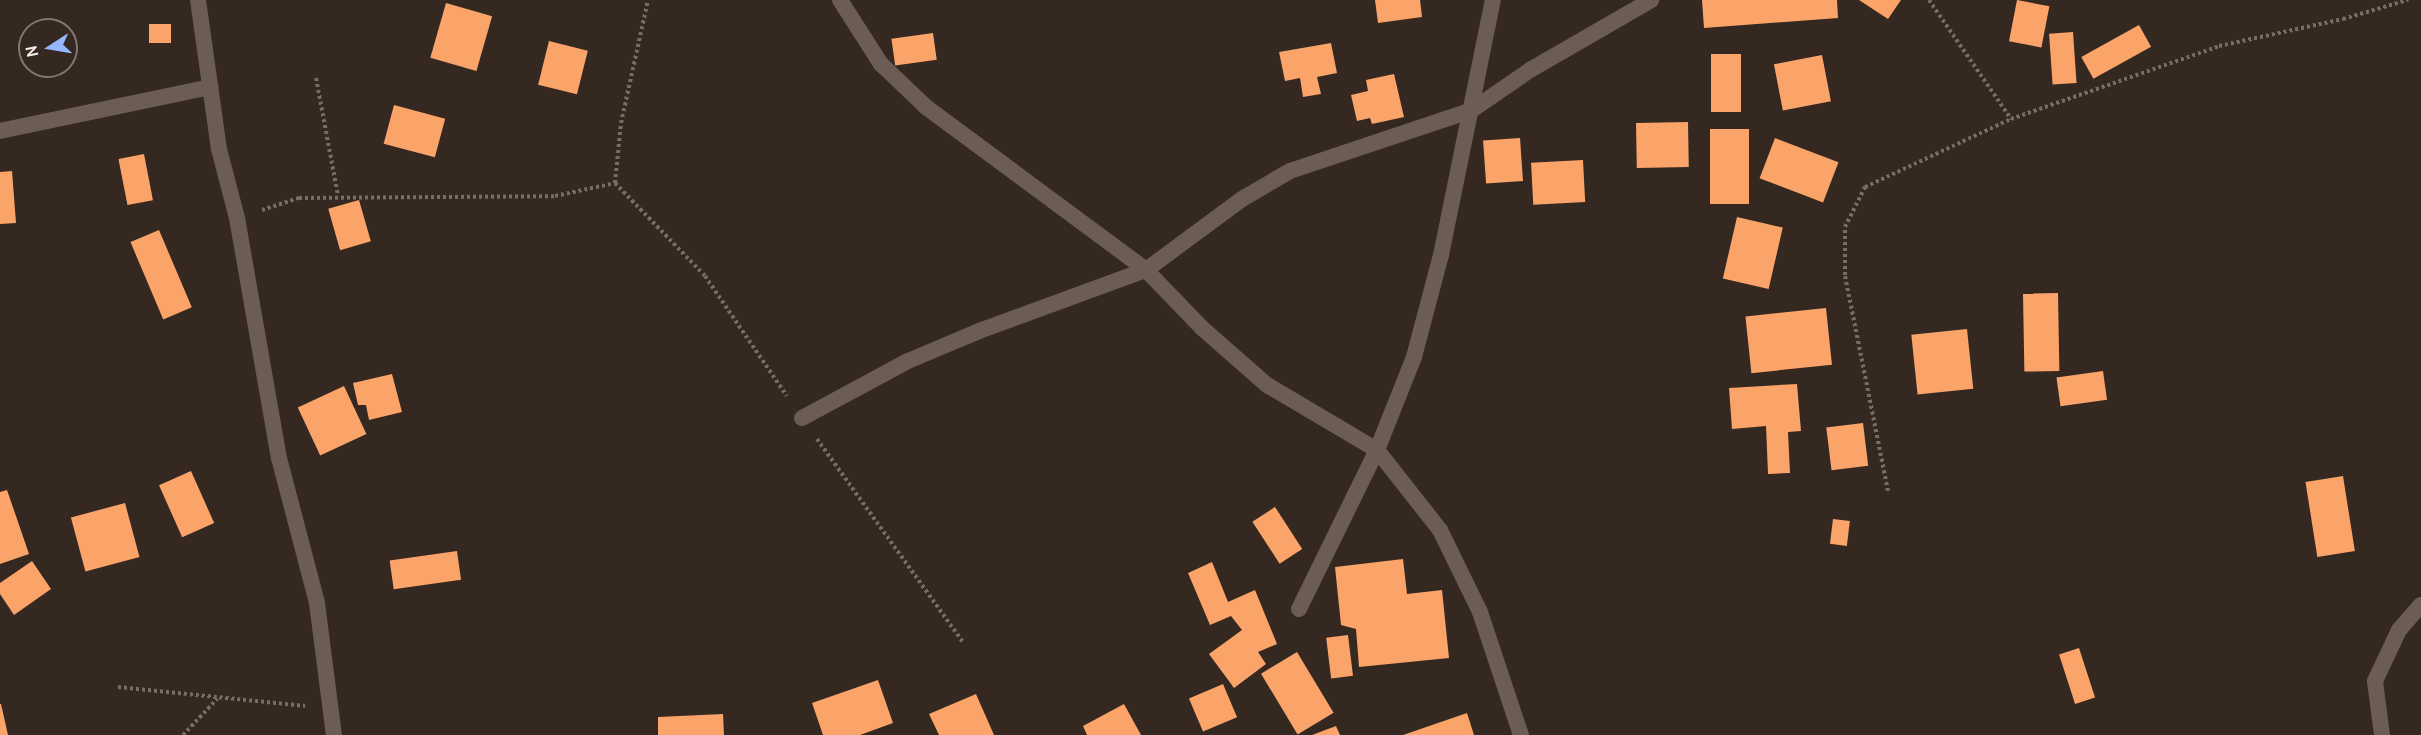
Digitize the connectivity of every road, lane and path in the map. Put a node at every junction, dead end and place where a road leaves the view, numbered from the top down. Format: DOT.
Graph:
graph roads {
  1 [pos="198,0"];
  2 [pos="648,0"];
  3 [pos="840,0"];
  4 [pos="1492,0"];
  5 [pos="1651,0"];
  6 [pos="1929,0"];
  7 [pos="2408,0"];
  8 [pos="316,78"];
  9 [pos="210,87"];
  10 [pos="1472,110"];
  11 [pos="2011,119"];
  12 [pos="0,131"];
  13 [pos="338,195"];
  14 [pos="237,218"];
  15 [pos="1146,270"];
  16 [pos="802,418"];
  17 [pos="1377,450"];
  18 [pos="1888,491"];
  19 [pos="2421,605"];
  20 [pos="1299,609"];
  21 [pos="118,687"];
  22 [pos="217,699"];
  23 [pos="332,706"];
  24 [pos="183,735"];
  25 [pos="334,735"];
  26 [pos="1521,735"];
  27 [pos="2382,735"];
  1 -- 9 [label="street"];
  2 -- 13 [label="path"];
  3 -- 15 [label="street"];
  4 -- 10 [label="street"];
  5 -- 10 [label="street"];
  6 -- 11 [label="path"];
  7 -- 11 [label="path"];
  8 -- 13 [label="path"];
  9 -- 12 [label="street"];
  9 -- 14 [label="street"];
  10 -- 15 [label="street"];
  10 -- 17 [label="street"];
  11 -- 18 [label="path"];
  13 -- 14 [label="path"];
  14 -- 23 [label="street"];
  15 -- 16 [label="street"];
  15 -- 17 [label="street"];
  17 -- 20 [label="street"];
  17 -- 26 [label="street"];
  19 -- 27 [label="street"];
  21 -- 22 [label="path"];
  22 -- 23 [label="path"];
  22 -- 24 [label="path"];
  23 -- 25 [label="street"];
}
